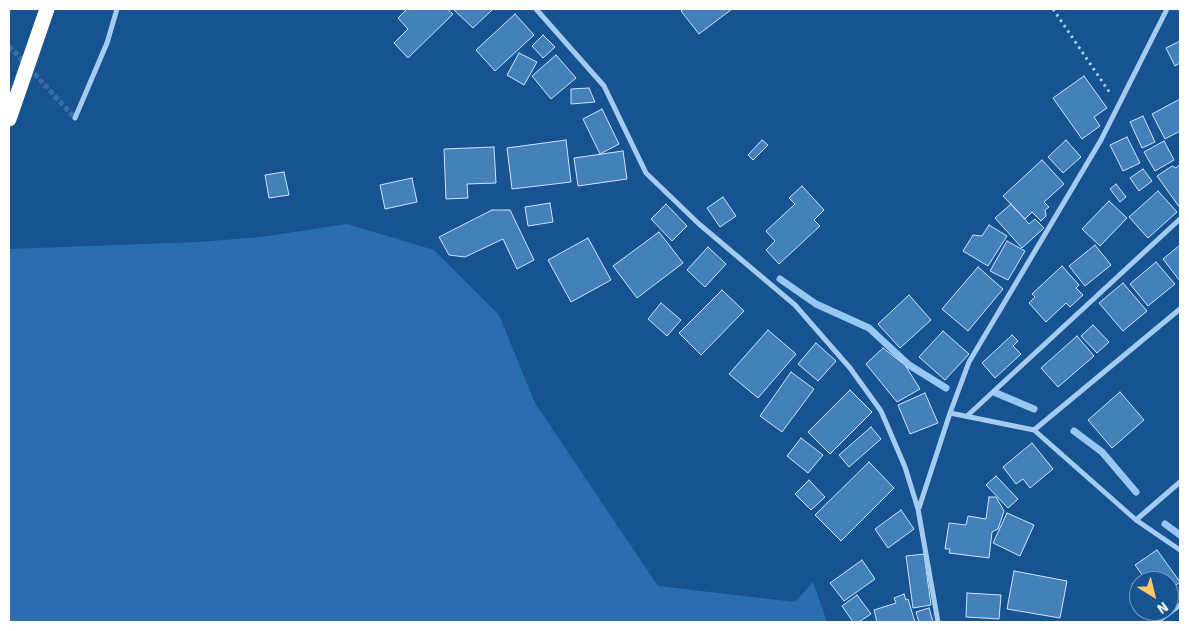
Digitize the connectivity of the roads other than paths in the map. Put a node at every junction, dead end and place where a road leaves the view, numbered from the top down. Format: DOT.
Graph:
graph roads {
  1 [pos="47,9"];
  2 [pos="117,9"];
  3 [pos="536,9"];
  4 [pos="1167,9"];
  5 [pos="75,118"];
  6 [pos="9,119"];
  7 [pos="1180,219"];
  8 [pos="1180,309"];
  9 [pos="950,413"];
  10 [pos="967,416"];
  11 [pos="1034,430"];
  12 [pos="1180,482"];
  13 [pos="918,509"];
  14 [pos="1136,520"];
  15 [pos="1180,550"];
  16 [pos="1180,605"];
  17 [pos="938,622"];
  18 [pos="1157,622"];
  1 -- 6 [label="highway"];
  2 -- 5 [label="street"];
  3 -- 13 [label="street"];
  4 -- 9 [label="street"];
  7 -- 10 [label="street"];
  8 -- 11 [label="street"];
  9 -- 10 [label="street"];
  9 -- 13 [label="street"];
  10 -- 11 [label="street"];
  11 -- 14 [label="street"];
  12 -- 14 [label="street"];
  13 -- 17 [label="street"];
  14 -- 15 [label="street"];
  16 -- 18 [label="street"];
}
